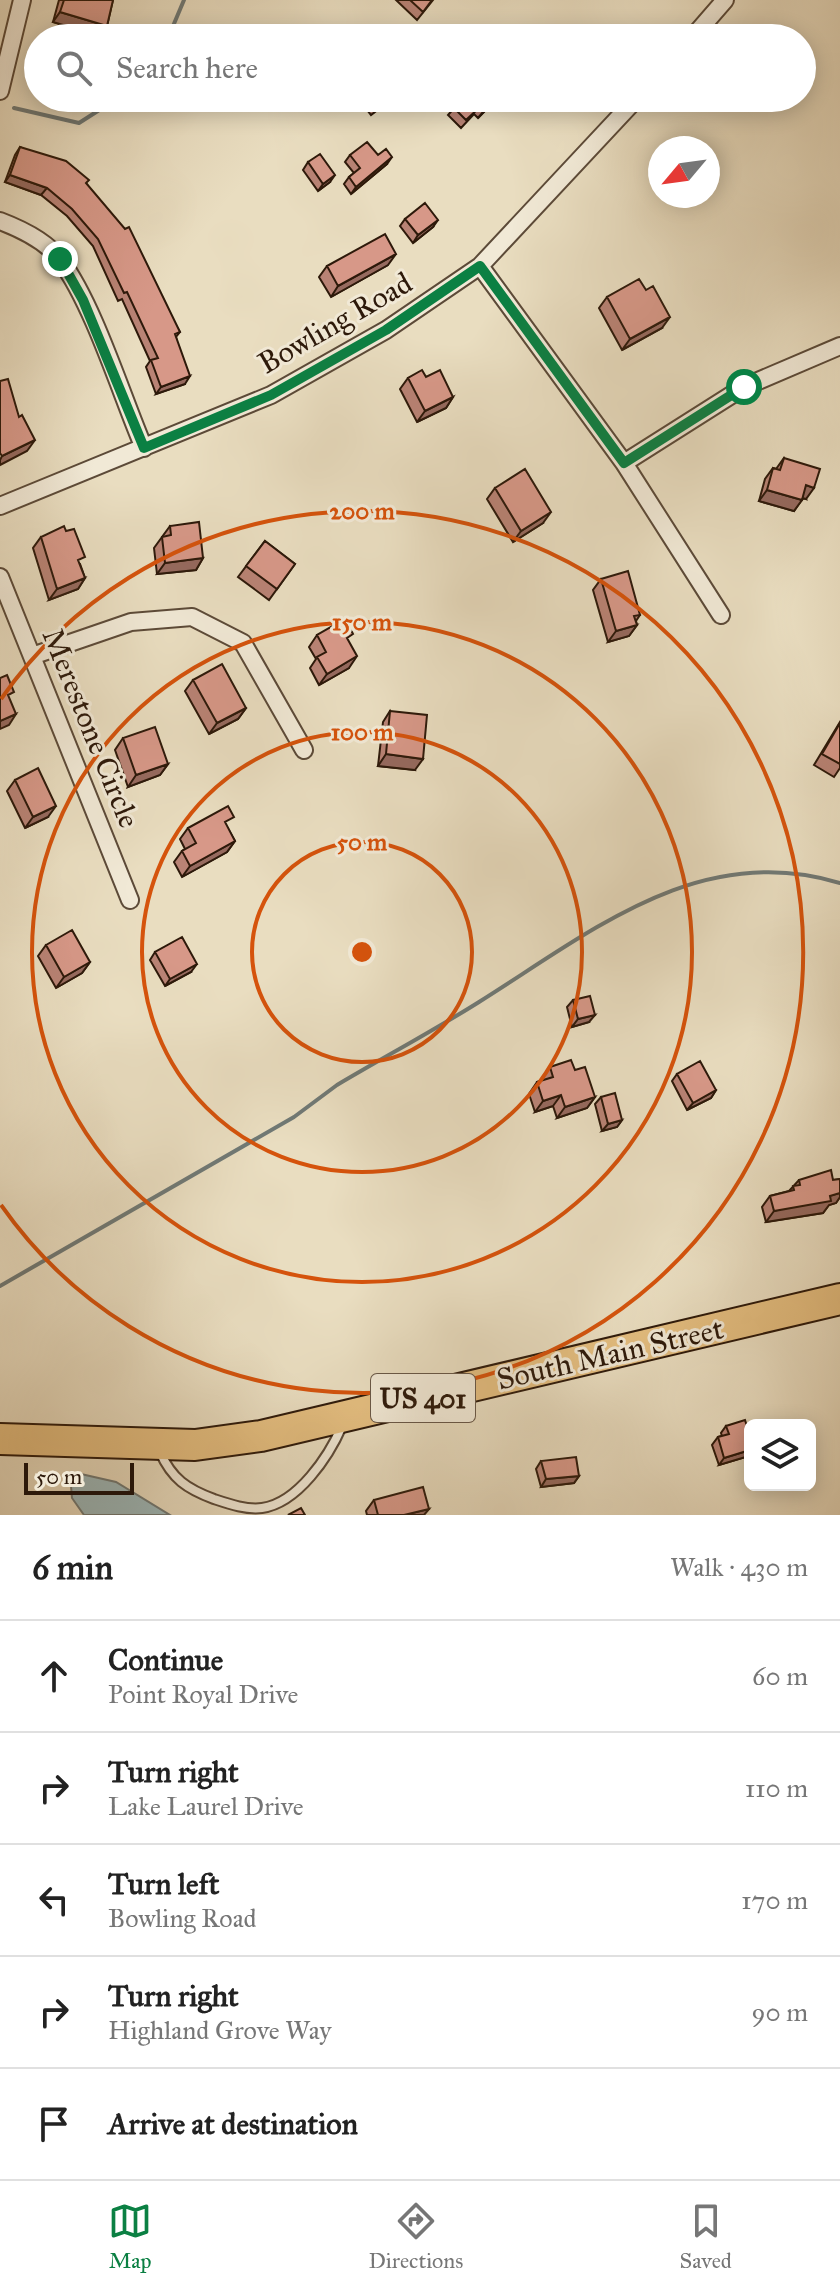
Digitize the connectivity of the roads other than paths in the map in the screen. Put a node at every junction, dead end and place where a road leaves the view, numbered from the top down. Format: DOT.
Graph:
graph roads {
  1 [pos="22,0"];
  2 [pos="725,0"];
  3 [pos="704,24"];
  4 [pos="0,91"];
  5 [pos="624,112"];
  6 [pos="0,221"];
  7 [pos="480,266"];
  8 [pos="840,346"];
  9 [pos="144,448"];
  10 [pos="624,463"];
  11 [pos="0,506"];
  12 [pos="0,577"];
  13 [pos="721,615"];
  14 [pos="32,656"];
  15 [pos="304,750"];
  16 [pos="130,900"];
  17 [pos="840,1299"];
  18 [pos="346,1416"];
  19 [pos="0,1439"];
  20 [pos="156,1444"];
  21 [pos="254,1512"];
  1 -- 4 [label="street"];
  2 -- 3 [label="street"];
  5 -- 7 [label="street, Bowling Road"];
  6 -- 9 [label="street"];
  7 -- 9 [label="street, Bowling Road"];
  7 -- 10 [label="street"];
  8 -- 10 [label="street"];
  9 -- 11 [label="street, Bowling Road"];
  10 -- 13 [label="street"];
  12 -- 14 [label="street, Merestone Circle"];
  14 -- 15 [label="street"];
  14 -- 16 [label="street, Merestone Circle"];
  17 -- 18 [label="highway, South Main Street / US 401"];
  18 -- 20 [label="highway, South Main Street / US 401"];
  18 -- 21 [label="lane"];
  19 -- 20 [label="highway, South Main Street / US 401"];
  20 -- 21 [label="lane"];
}
